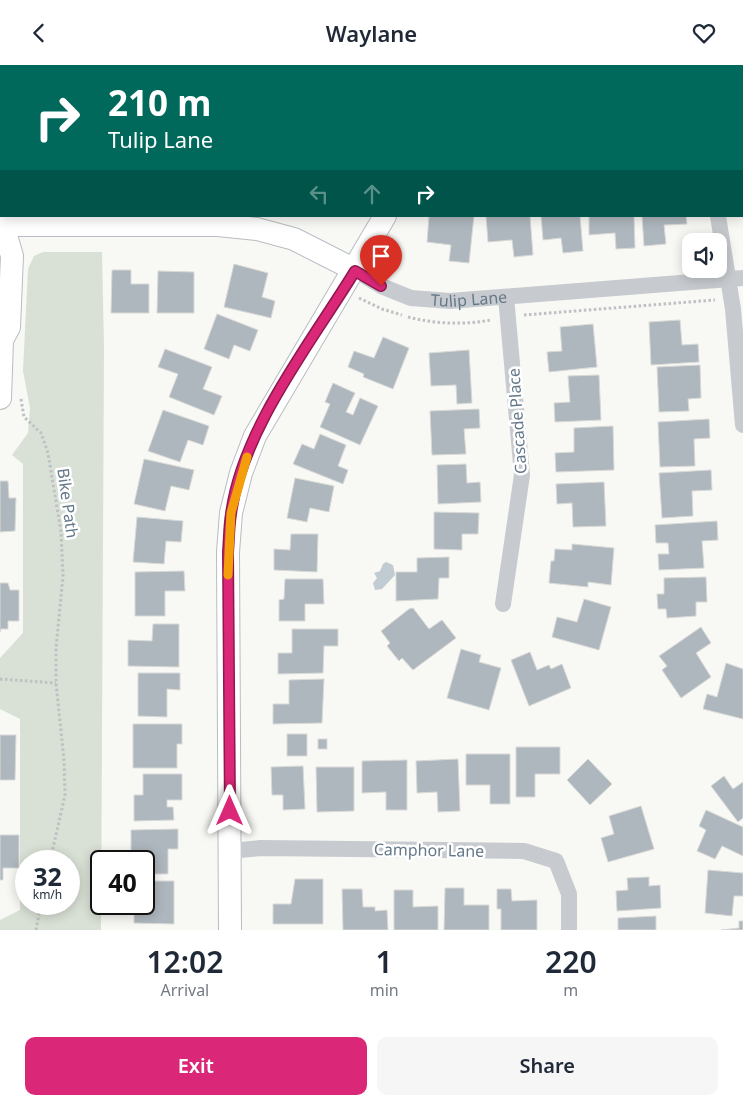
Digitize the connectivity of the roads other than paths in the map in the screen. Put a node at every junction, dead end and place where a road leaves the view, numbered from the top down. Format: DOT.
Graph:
graph roads {
  1 [pos="384,217"];
  2 [pos="718,217"];
  3 [pos="218,221"];
  4 [pos="1,225"];
  5 [pos="355,271"];
  6 [pos="736,279"];
  7 [pos="506,297"];
  8 [pos="1,338"];
  9 [pos="10,397"];
  10 [pos="743,425"];
  11 [pos="503,603"];
  12 [pos="230,851"];
  13 [pos="230,930"];
  14 [pos="569,930"];
  1 -- 5 [label="street"];
  2 -- 6 [label="street"];
  3 -- 4 [label="street, Tulip Lane"];
  3 -- 5 [label="street, Tulip Lane"];
  4 -- 8 [label="street"];
  5 -- 7 [label="street, Tulip Lane"];
  5 -- 12 [label="street"];
  6 -- 7 [label="street, Tulip Lane"];
  6 -- 10 [label="street"];
  7 -- 11 [label="street, Cascade Place"];
  8 -- 9 [label="street"];
  12 -- 13 [label="street"];
  12 -- 14 [label="street, Camphor Lane"];
}
